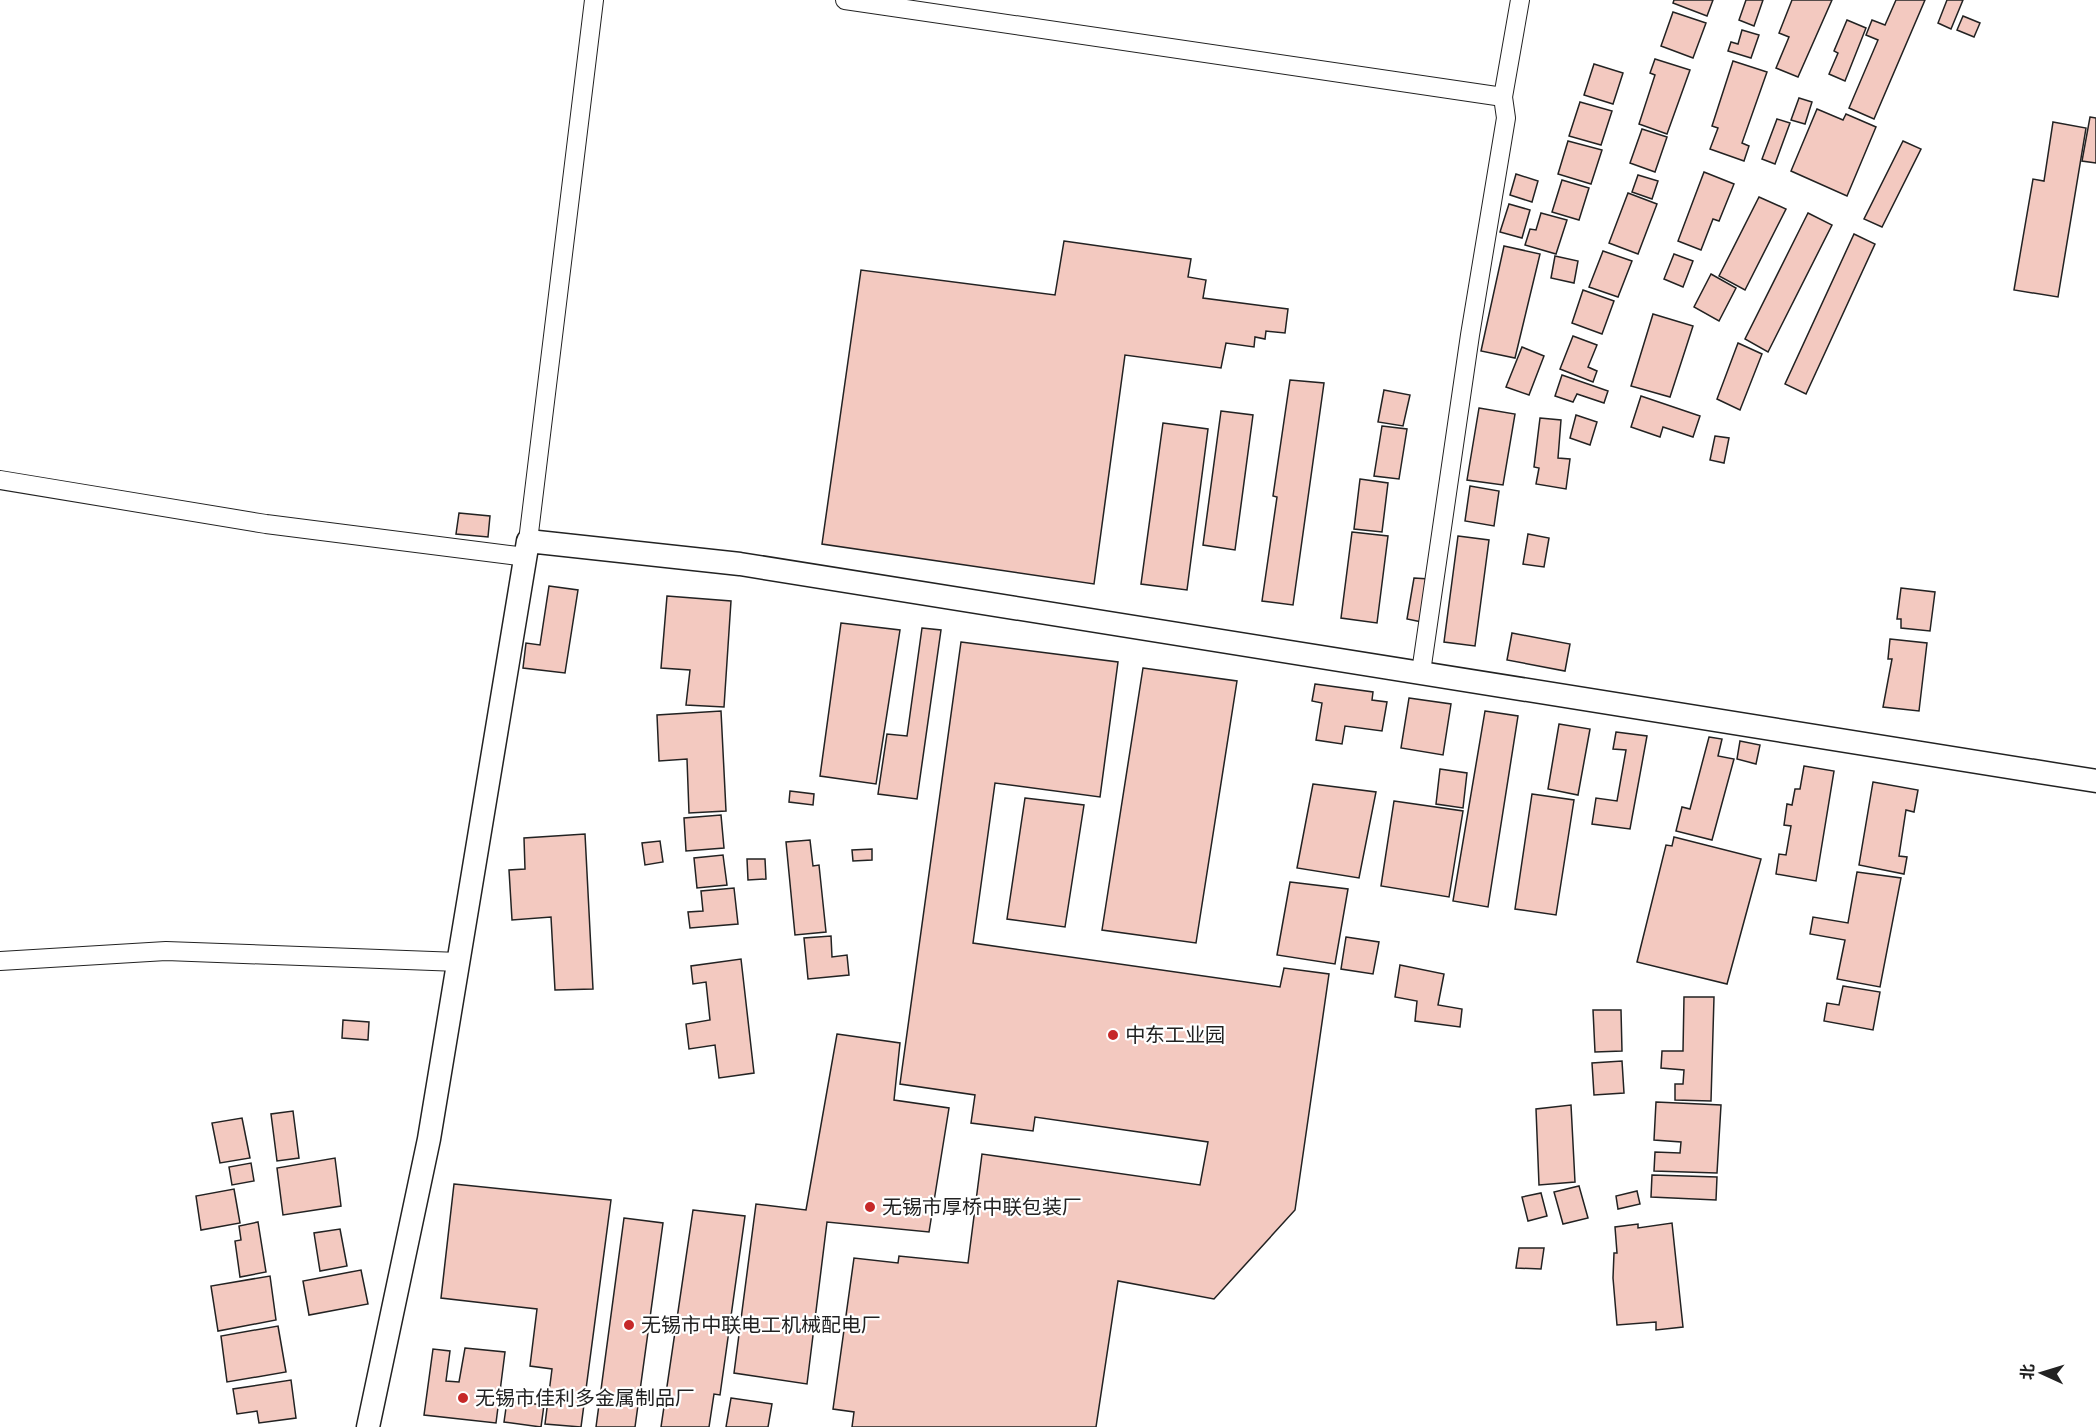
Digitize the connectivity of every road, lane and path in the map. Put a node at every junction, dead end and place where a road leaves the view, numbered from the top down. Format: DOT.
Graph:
graph roads {
  1 [pos="594,0"];
  2 [pos="845,0"];
  3 [pos="1520,0"];
  4 [pos="1503,97"];
  5 [pos="0,480"];
  6 [pos="527,549"];
  7 [pos="1421,672"];
  8 [pos="2096,781"];
  9 [pos="0,961"];
  10 [pos="459,962"];
  11 [pos="368,1427"];
  1 -- 6 [label="street"];
  2 -- 4 [label="street"];
  3 -- 4 [label="street"];
  4 -- 7 [label="street"];
  5 -- 6 [label="street"];
  6 -- 7 [label="street"];
  6 -- 10 [label="street"];
  7 -- 8 [label="street"];
  9 -- 10 [label="street"];
  10 -- 11 [label="street"];
}
